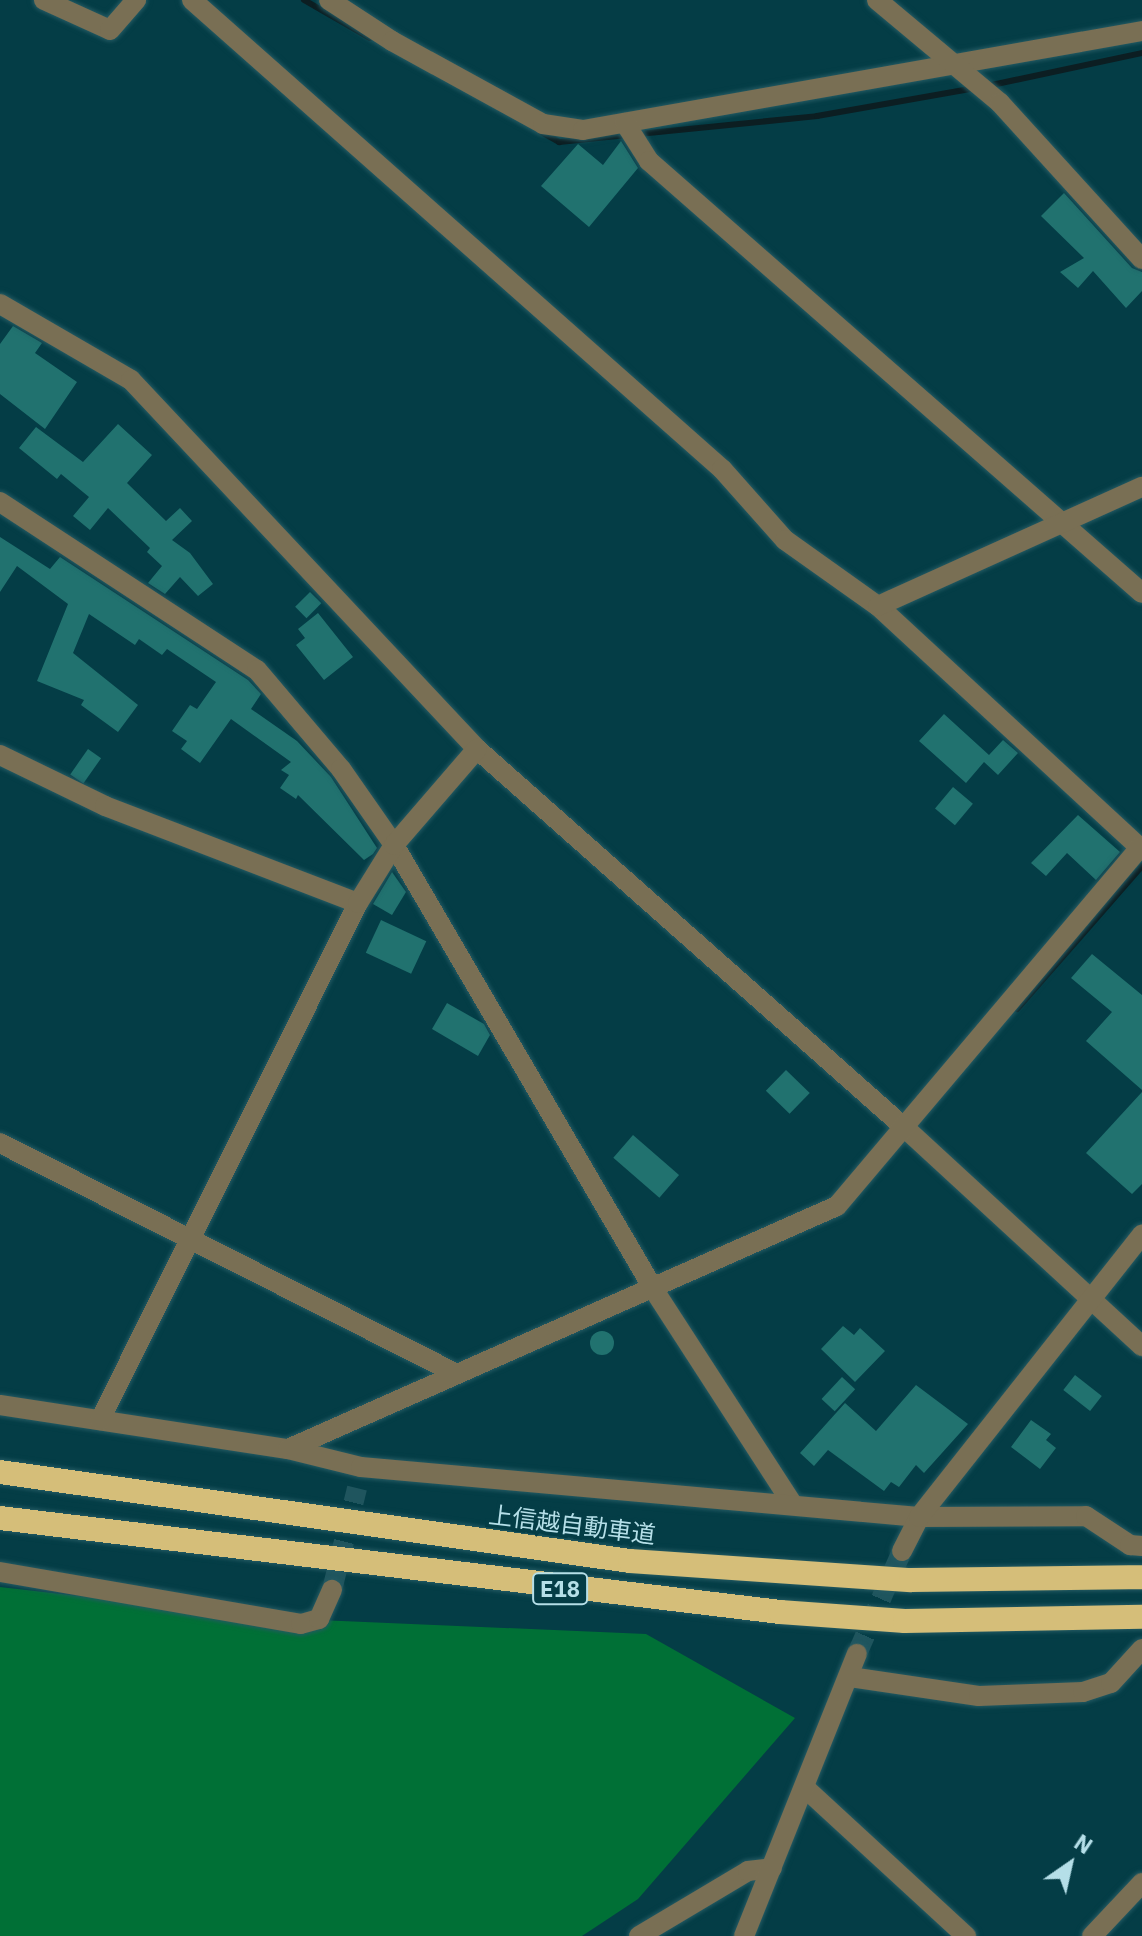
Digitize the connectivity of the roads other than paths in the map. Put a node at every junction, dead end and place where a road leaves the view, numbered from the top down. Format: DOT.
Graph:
graph roads {
  1 [pos="44,0"];
  2 [pos="136,0"];
  3 [pos="192,0"];
  4 [pos="329,0"];
  5 [pos="877,0"];
  6 [pos="1142,31"];
  7 [pos="955,62"];
  8 [pos="625,123"];
  9 [pos="1142,259"];
  10 [pos="0,304"];
  11 [pos="1142,487"];
  12 [pos="0,502"];
  13 [pos="1061,521"];
  14 [pos="1142,593"];
  15 [pos="878,606"];
  16 [pos="477,749"];
  17 [pos="0,755"];
  18 [pos="394,845"];
  19 [pos="1141,849"];
  20 [pos="358,903"];
  21 [pos="906,1129"];
  22 [pos="0,1143"];
  23 [pos="1142,1235"];
  24 [pos="188,1238"];
  25 [pos="654,1290"];
  26 [pos="1094,1301"];
  27 [pos="1142,1346"];
  28 [pos="453,1372"];
  29 [pos="0,1405"];
  30 [pos="100,1420"];
  31 [pos="288,1449"];
  32 [pos="361,1467"];
  33 [pos="0,1472"];
  34 [pos="357,1488"];
  35 [pos="792,1503"];
  36 [pos="919,1517"];
  37 [pos="0,1518"];
  38 [pos="1142,1546"];
  39 [pos="902,1551"];
  40 [pos="0,1572"];
  41 [pos="1142,1577"];
  42 [pos="332,1590"];
  43 [pos="1132,1618"];
  44 [pos="1142,1649"];
  45 [pos="857,1654"];
  46 [pos="850,1677"];
  47 [pos="805,1788"];
  48 [pos="772,1868"];
  49 [pos="1142,1883"];
  50 [pos="639,1936"];
  51 [pos="744,1936"];
  52 [pos="966,1936"];
  53 [pos="1092,1936"];
  1 -- 2 [label="street"];
  3 -- 15 [label="street"];
  4 -- 8 [label="street"];
  5 -- 7 [label="street"];
  6 -- 7 [label="street"];
  7 -- 8 [label="street"];
  7 -- 9 [label="street"];
  8 -- 13 [label="street"];
  10 -- 16 [label="street"];
  11 -- 13 [label="street"];
  12 -- 18 [label="street"];
  13 -- 14 [label="street"];
  13 -- 15 [label="street"];
  15 -- 19 [label="street"];
  16 -- 18 [label="street"];
  16 -- 21 [label="street"];
  17 -- 20 [label="street"];
  18 -- 20 [label="street"];
  18 -- 25 [label="street"];
  19 -- 21 [label="street"];
  20 -- 24 [label="street"];
  21 -- 25 [label="street"];
  21 -- 26 [label="street"];
  22 -- 24 [label="street"];
  23 -- 26 [label="street"];
  24 -- 28 [label="street"];
  24 -- 30 [label="street"];
  25 -- 28 [label="street"];
  25 -- 35 [label="street"];
  26 -- 27 [label="street"];
  26 -- 36 [label="street"];
  28 -- 31 [label="street"];
  29 -- 30 [label="street"];
  30 -- 31 [label="street"];
  31 -- 32 [label="street"];
  32 -- 34 [label="street"];
  32 -- 35 [label="street"];
  33 -- 41 [label="highway, 上信越自動車道 / E18"];
  35 -- 36 [label="street"];
  36 -- 38 [label="street"];
  36 -- 39 [label="street"];
  37 -- 43 [label="highway, E18"];
  40 -- 42 [label="street"];
  44 -- 46 [label="street"];
  45 -- 46 [label="street"];
  46 -- 47 [label="street"];
  47 -- 48 [label="street"];
  47 -- 52 [label="street"];
  48 -- 50 [label="street"];
  48 -- 51 [label="street"];
  49 -- 53 [label="street"];
}
